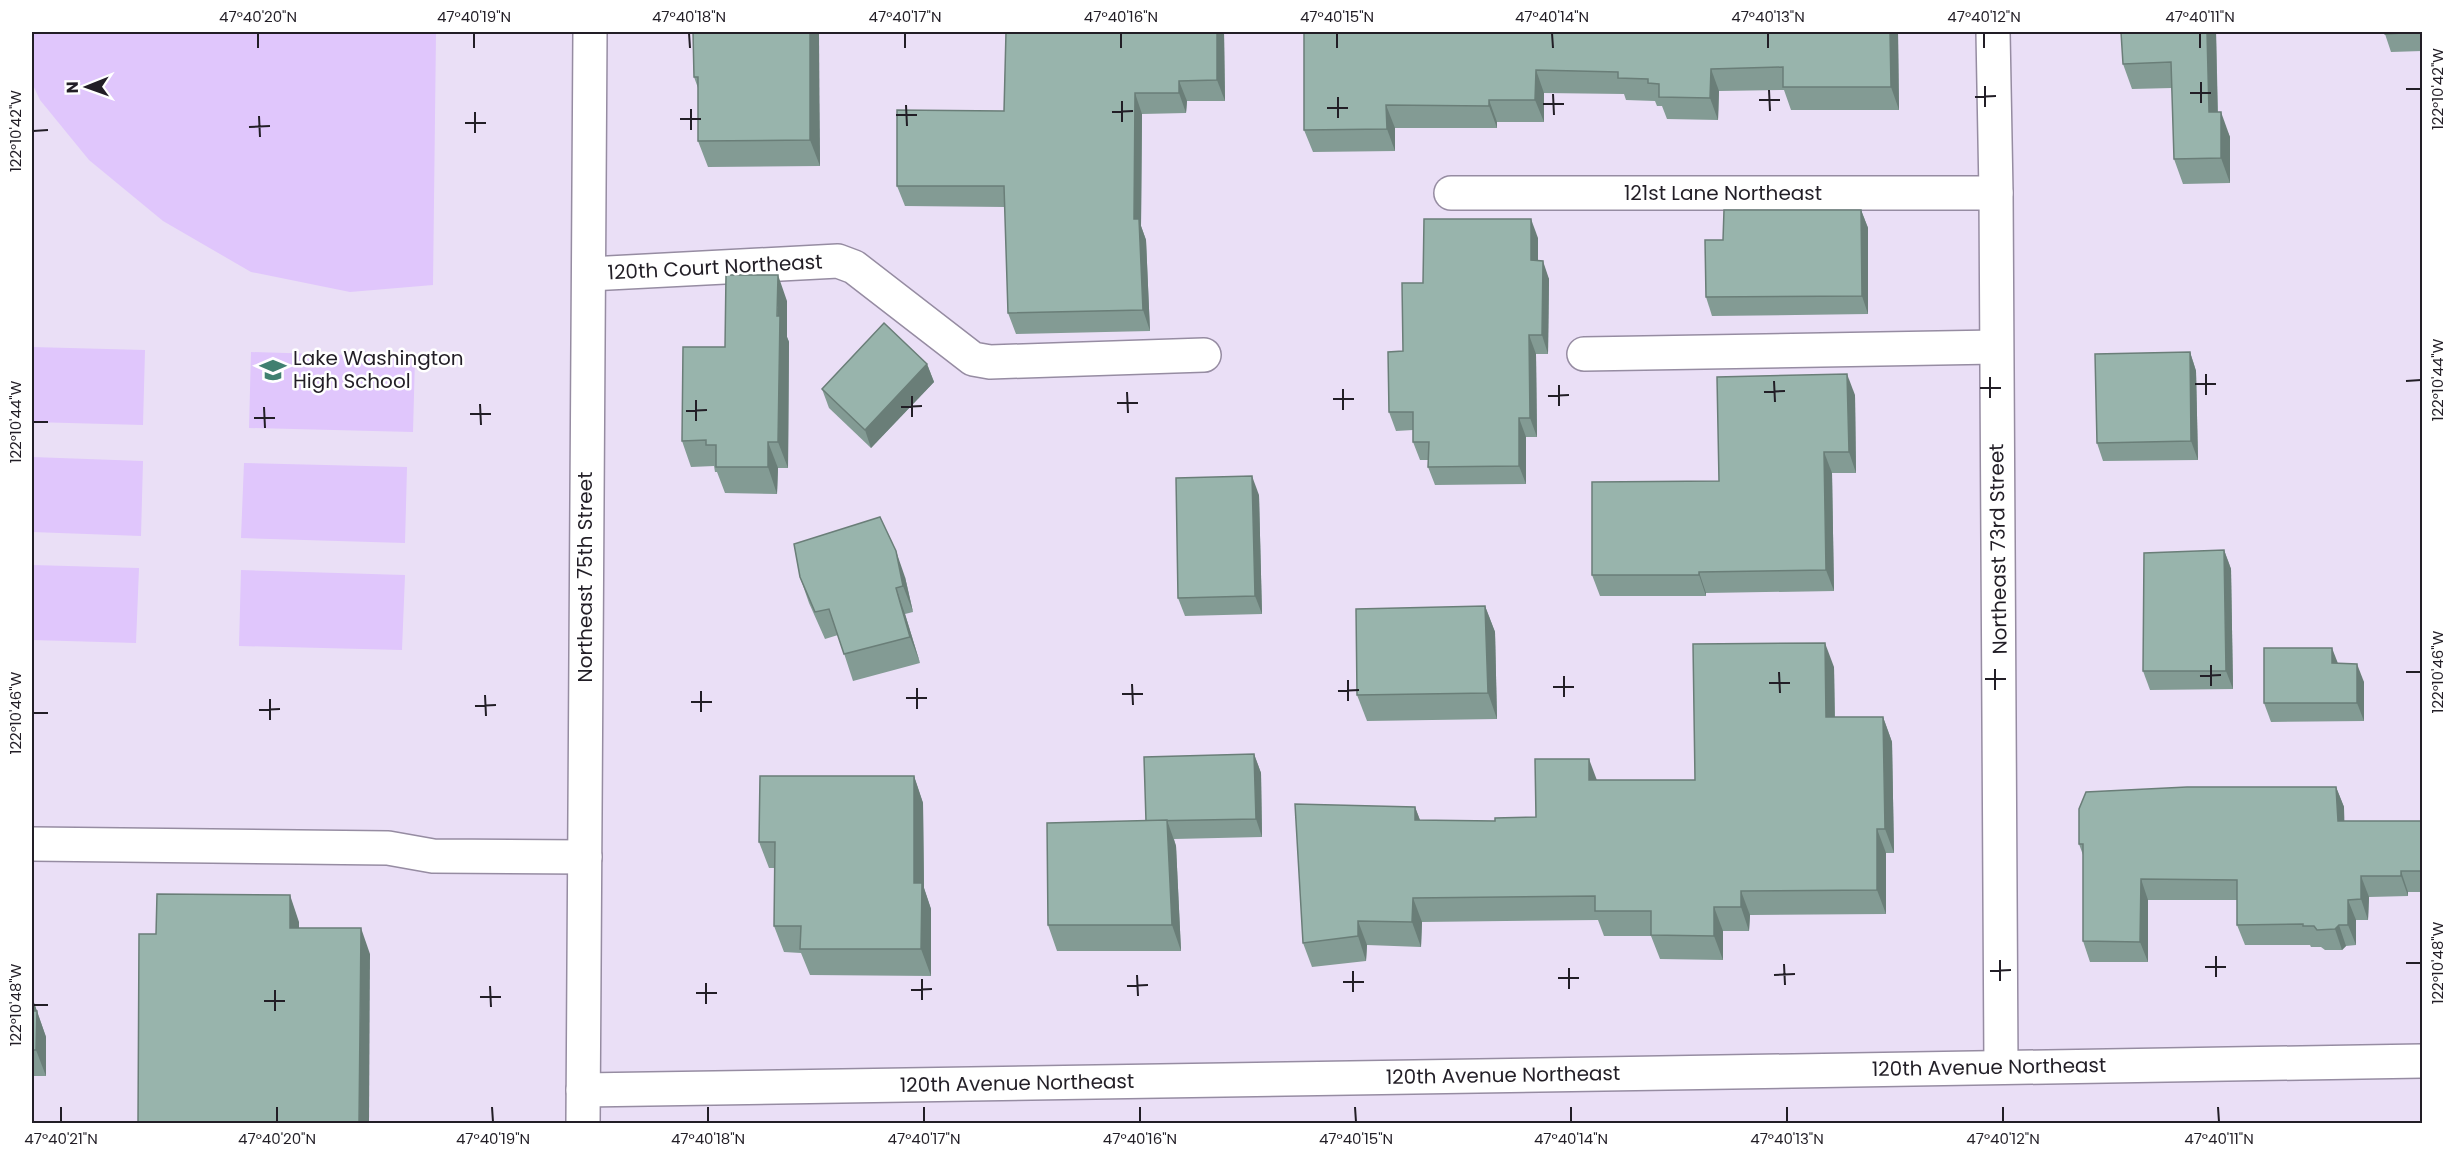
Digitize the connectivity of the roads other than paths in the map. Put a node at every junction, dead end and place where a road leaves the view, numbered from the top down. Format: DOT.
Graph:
graph roads {
  1 [pos="590,32"];
  2 [pos="1993,32"];
  3 [pos="1451,193"];
  4 [pos="1996,193"];
  5 [pos="588,274"];
  6 [pos="1996,347"];
  7 [pos="1584,354"];
  8 [pos="1204,355"];
  9 [pos="32,844"];
  10 [pos="585,857"];
  11 [pos="2422,1061"];
  12 [pos="2001,1066"];
  13 [pos="583,1090"];
  14 [pos="583,1124"];
  1 -- 5 [label="street, Northeast 75th Street"];
  2 -- 4 [label="street, Northeast 73rd Street"];
  3 -- 4 [label="street, 121st Lane Northeast"];
  4 -- 6 [label="street, Northeast 73rd Street"];
  5 -- 8 [label="street, 120th Court Northeast"];
  5 -- 10 [label="street, Northeast 75th Street"];
  6 -- 7 [label="street"];
  6 -- 12 [label="street, Northeast 73rd Street"];
  9 -- 10 [label="street"];
  10 -- 13 [label="street, Northeast 75th Street"];
  11 -- 12 [label="street, 120th Avenue Northeast"];
  12 -- 13 [label="street, 120th Avenue Northeast"];
  13 -- 14 [label="street, Northeast 75th Street"];
}
